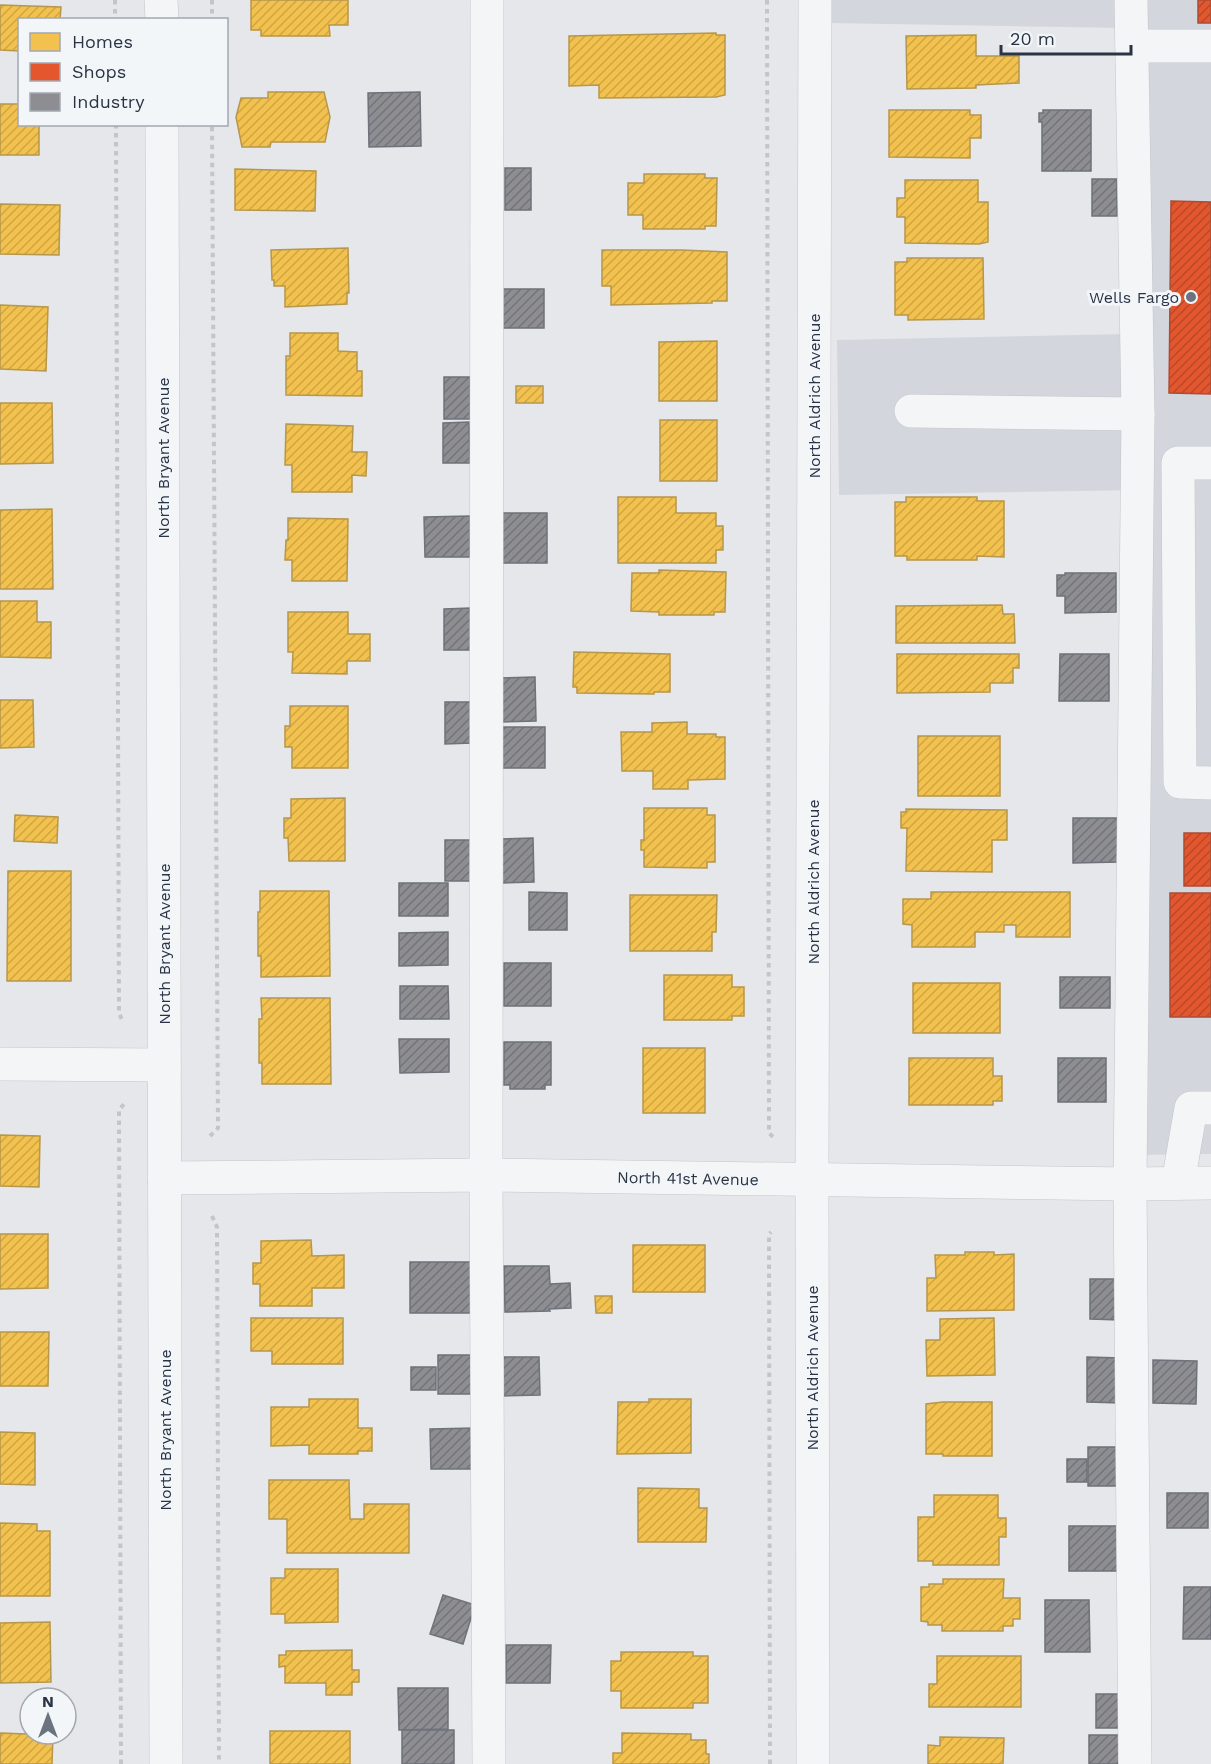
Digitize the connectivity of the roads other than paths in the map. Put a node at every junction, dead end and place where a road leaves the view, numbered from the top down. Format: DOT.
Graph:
graph roads {
  1 [pos="162,0"];
  2 [pos="487,0"];
  3 [pos="815,0"];
  4 [pos="1131,0"];
  5 [pos="162,18"];
  6 [pos="1132,46"];
  7 [pos="1211,46"];
  8 [pos="162,126"];
  9 [pos="911,411"];
  10 [pos="1138,414"];
  11 [pos="1211,463"];
  12 [pos="1211,783"];
  13 [pos="0,1064"];
  14 [pos="164,1065"];
  15 [pos="1211,1108"];
  16 [pos="486,1175"];
  17 [pos="164,1178"];
  18 [pos="812,1180"];
  19 [pos="1178,1183"];
  20 [pos="1211,1183"];
  21 [pos="1130,1184"];
  22 [pos="166,1764"];
  23 [pos="489,1764"];
  24 [pos="813,1764"];
  25 [pos="1135,1764"];
  1 -- 5 [label="street"];
  2 -- 16 [label="street"];
  3 -- 18 [label="street, North Aldrich Avenue"];
  4 -- 6 [label="street"];
  6 -- 7 [label="street"];
  6 -- 10 [label="street"];
  8 -- 14 [label="street, North Bryant Avenue"];
  9 -- 10 [label="street"];
  10 -- 21 [label="street"];
  11 -- 12 [label="street"];
  13 -- 14 [label="street"];
  14 -- 17 [label="street, North Bryant Avenue"];
  15 -- 19 [label="street"];
  16 -- 17 [label="street, North 41st Avenue"];
  16 -- 18 [label="street, North 41st Avenue"];
  16 -- 23 [label="street"];
  17 -- 22 [label="street, North Bryant Avenue"];
  18 -- 21 [label="street, North 41st Avenue"];
  18 -- 24 [label="street, North Aldrich Avenue"];
  19 -- 20 [label="street, North 41st Avenue"];
  19 -- 21 [label="street, North 41st Avenue"];
  21 -- 25 [label="street"];
}
